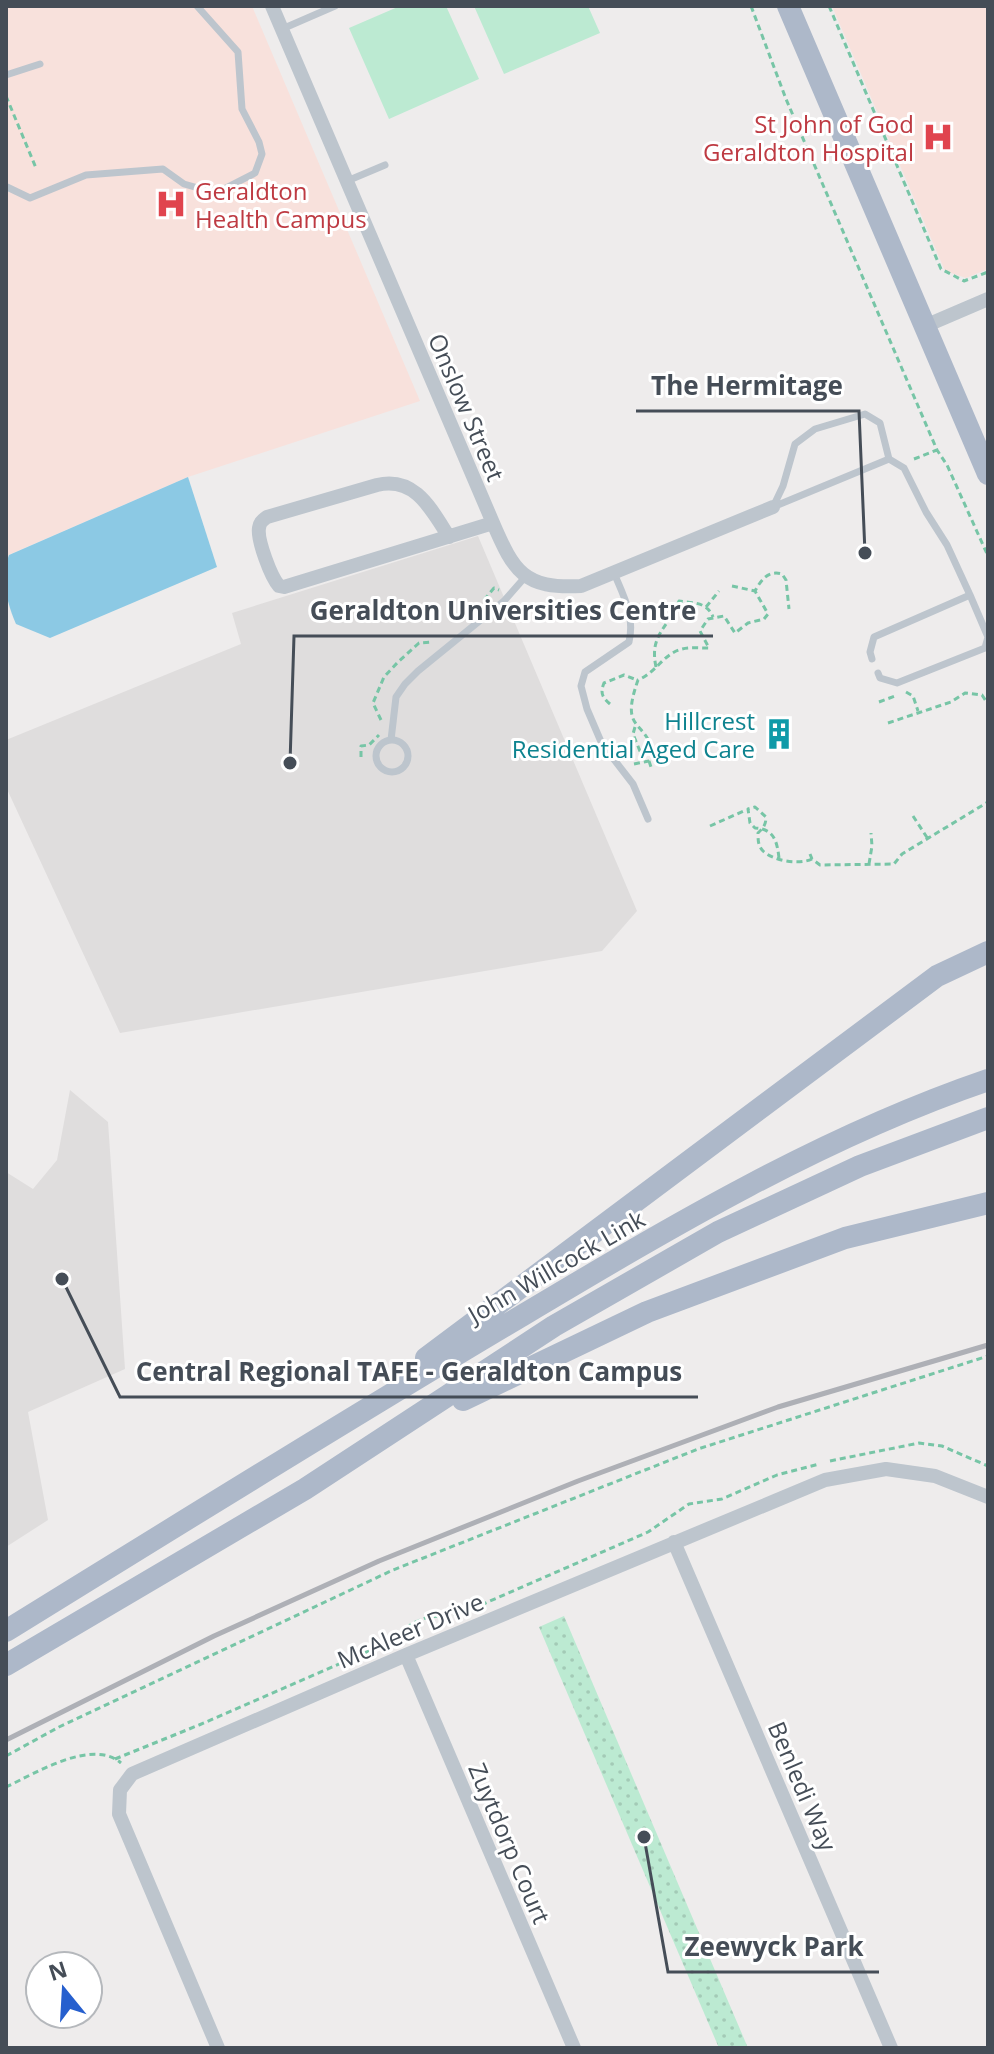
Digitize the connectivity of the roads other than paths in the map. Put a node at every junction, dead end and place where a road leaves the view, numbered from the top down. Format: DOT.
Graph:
graph roads {
  1 [pos="272,6"];
  2 [pos="335,6"];
  3 [pos="788,6"];
  4 [pos="200,7"];
  5 [pos="282,29"];
  6 [pos="40,64"];
  7 [pos="6,75"];
  8 [pos="385,165"];
  9 [pos="347,181"];
  10 [pos="7,187"];
  11 [pos="988,299"];
  12 [pos="925,326"];
  13 [pos="889,459"];
  14 [pos="988,474"];
  15 [pos="773,507"];
  16 [pos="493,523"];
  17 [pos="449,537"];
  18 [pos="614,573"];
  19 [pos="527,575"];
  20 [pos="970,595"];
  21 [pos="872,659"];
  22 [pos="878,673"];
  23 [pos="391,740"];
  24 [pos="648,819"];
  25 [pos="988,952"];
  26 [pos="988,1080"];
  27 [pos="988,1118"];
  28 [pos="988,1203"];
  29 [pos="305,1489"];
  30 [pos="988,1497"];
  31 [pos="213,1503"];
  32 [pos="674,1542"];
  33 [pos="6,1631"];
  34 [pos="406,1655"];
  35 [pos="6,1665"];
  36 [pos="218,2048"];
  37 [pos="574,2048"];
  38 [pos="891,2048"];
  1 -- 5 [label="street, Onslow Street"];
  2 -- 5 [label="lane"];
  3 -- 12 [label="main road"];
  4 -- 10 [label="lane"];
  5 -- 9 [label="street, Onslow Street"];
  6 -- 7 [label="lane"];
  8 -- 9 [label="lane"];
  9 -- 16 [label="street, Onslow Street"];
  11 -- 12 [label="street"];
  12 -- 14 [label="main road"];
  13 -- 15 [label="lane"];
  13 -- 15 [label="lane"];
  13 -- 20 [label="lane"];
  15 -- 18 [label="street"];
  16 -- 17 [label="street"];
  16 -- 19 [label="street, Onslow Street"];
  17 -- 17 [label="street"];
  18 -- 19 [label="street"];
  18 -- 24 [label="lane"];
  19 -- 23 [label="lane"];
  20 -- 21 [label="lane"];
  20 -- 22 [label="lane"];
  23 -- 23 [label="lane"];
  25 -- 31 [label="main road"];
  26 -- 31 [label="main road, John Willcock Link"];
  27 -- 29 [label="main road"];
  28 -- 29 [label="main road"];
  29 -- 35 [label="main road"];
  30 -- 32 [label="street, McAleer Drive"];
  31 -- 33 [label="main road, John Willcock Link"];
  32 -- 34 [label="street, McAleer Drive"];
  32 -- 38 [label="street, Benledi Way"];
  34 -- 36 [label="street, McAleer Drive"];
  34 -- 37 [label="street, Zuytdorp Court"];
}
